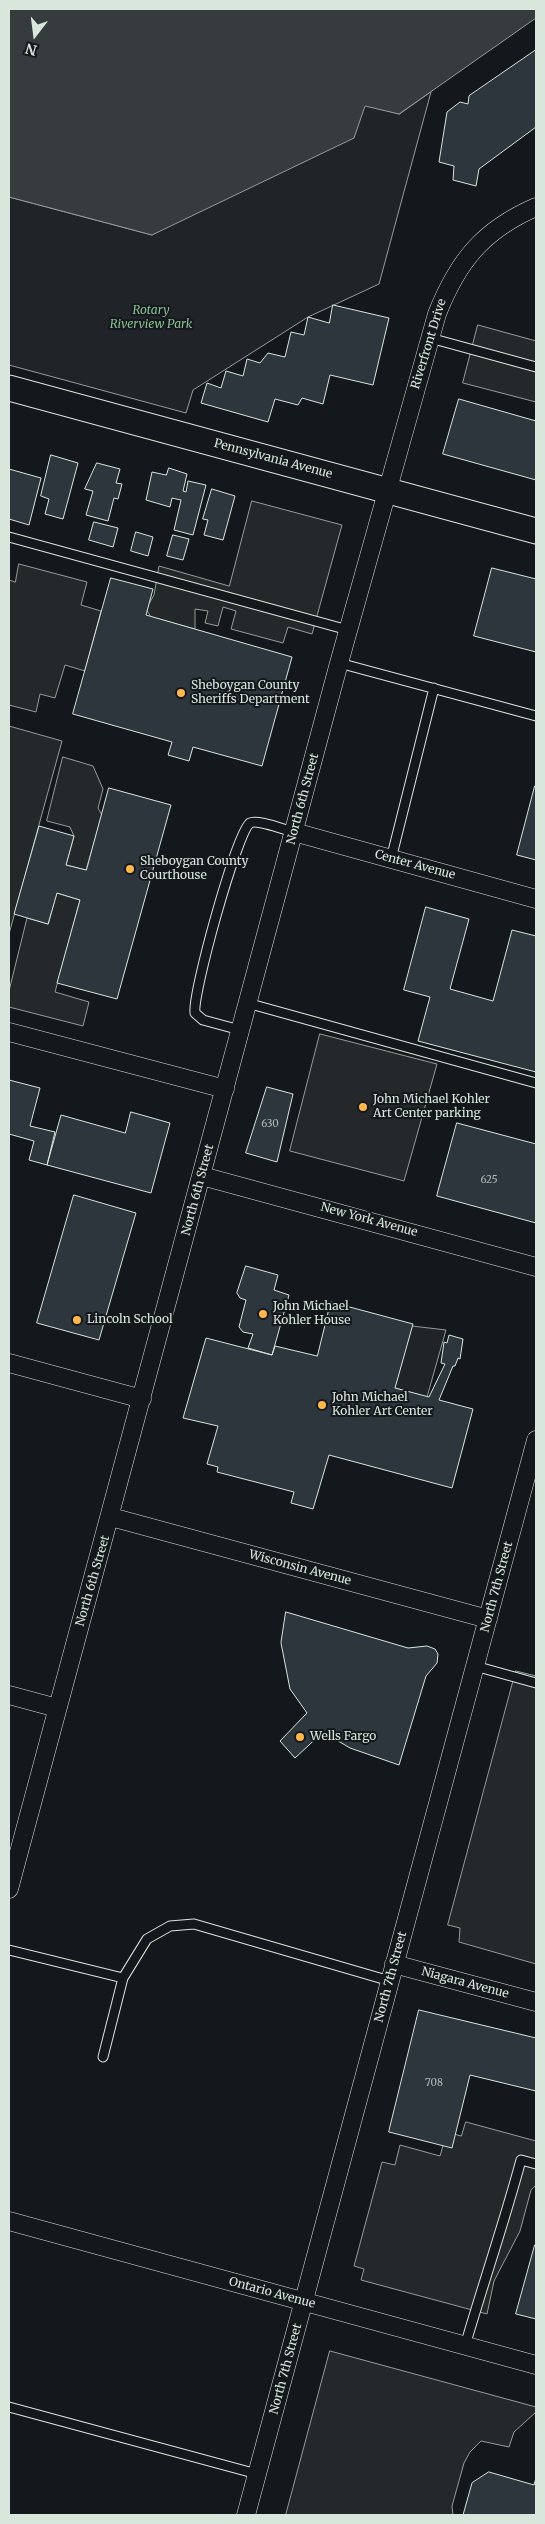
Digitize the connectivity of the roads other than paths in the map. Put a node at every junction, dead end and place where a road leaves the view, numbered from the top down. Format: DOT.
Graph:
graph roads {
  1 [pos="536,207"];
  2 [pos="430,338"];
  3 [pos="536,366"];
  4 [pos="9,388"];
  5 [pos="388,490"];
  6 [pos="536,531"];
  7 [pos="9,537"];
  8 [pos="348,630"];
  9 [pos="339,662"];
  10 [pos="434,688"];
  11 [pos="536,716"];
  12 [pos="294,832"];
  13 [pos="391,859"];
  14 [pos="536,898"];
  15 [pos="247,1003"];
  16 [pos="240,1030"];
  17 [pos="9,1032"];
  18 [pos="536,1084"];
  19 [pos="225,1089"];
  20 [pos="202,1176"];
  21 [pos="536,1267"];
  22 [pos="9,1363"];
  23 [pos="142,1399"];
  24 [pos="536,1440"];
  25 [pos="111,1517"];
  26 [pos="488,1619"];
  27 [pos="475,1666"];
  28 [pos="536,1682"];
  29 [pos="9,1695"];
  30 [pos="57,1708"];
  31 [pos="13,1858"];
  32 [pos="9,1889"];
  33 [pos="9,1950"];
  34 [pos="394,1964"];
  35 [pos="123,1978"];
  36 [pos="390,1981"];
  37 [pos="536,2002"];
  38 [pos="103,2057"];
  39 [pos="536,2164"];
  40 [pos="9,2221"];
  41 [pos="305,2302"];
  42 [pos="465,2346"];
  43 [pos="536,2365"];
  44 [pos="9,2407"];
  45 [pos="257,2474"];
  46 [pos="246,2515"];
  1 -- 2 [label="street, Riverfront Drive"];
  2 -- 3 [label="lane"];
  2 -- 5 [label="street, Riverfront Drive"];
  4 -- 5 [label="street, Pennsylvania Avenue"];
  5 -- 6 [label="street, Pennsylvania Avenue"];
  5 -- 8 [label="street, North 6th Street"];
  7 -- 8 [label="lane"];
  8 -- 9 [label="street, North 6th Street"];
  9 -- 10 [label="lane"];
  9 -- 12 [label="street, North 6th Street"];
  10 -- 11 [label="lane"];
  10 -- 13 [label="lane"];
  12 -- 13 [label="street, Center Avenue"];
  12 -- 15 [label="street, North 6th Street"];
  12 -- 16 [label="lane"];
  13 -- 14 [label="street, Center Avenue"];
  15 -- 16 [label="street, North 6th Street"];
  15 -- 18 [label="lane"];
  16 -- 19 [label="street, North 6th Street"];
  17 -- 19 [label="street"];
  19 -- 20 [label="street, North 6th Street"];
  20 -- 21 [label="street, New York Avenue"];
  20 -- 23 [label="street, North 6th Street"];
  22 -- 23 [label="street"];
  23 -- 25 [label="street, North 6th Street"];
  24 -- 26 [label="street, North 7th Street"];
  25 -- 26 [label="street, Wisconsin Avenue"];
  25 -- 30 [label="street, North 6th Street"];
  26 -- 27 [label="street, North 7th Street"];
  27 -- 28 [label="lane"];
  27 -- 34 [label="street, North 7th Street"];
  29 -- 30 [label="street"];
  30 -- 31 [label="street, North 6th Street"];
  31 -- 32 [label="street, North 6th Street"];
  33 -- 35 [label="lane"];
  34 -- 36 [label="street, North 7th Street"];
  34 -- 37 [label="street, Niagara Avenue"];
  35 -- 36 [label="lane"];
  35 -- 38 [label="lane"];
  36 -- 41 [label="street, North 7th Street"];
  39 -- 42 [label="lane"];
  40 -- 41 [label="street, Ontario Avenue"];
  41 -- 42 [label="street, Ontario Avenue"];
  41 -- 45 [label="street, North 7th Street"];
  42 -- 43 [label="street, Ontario Avenue"];
  44 -- 45 [label="lane"];
  45 -- 46 [label="street, North 7th Street"];
}
